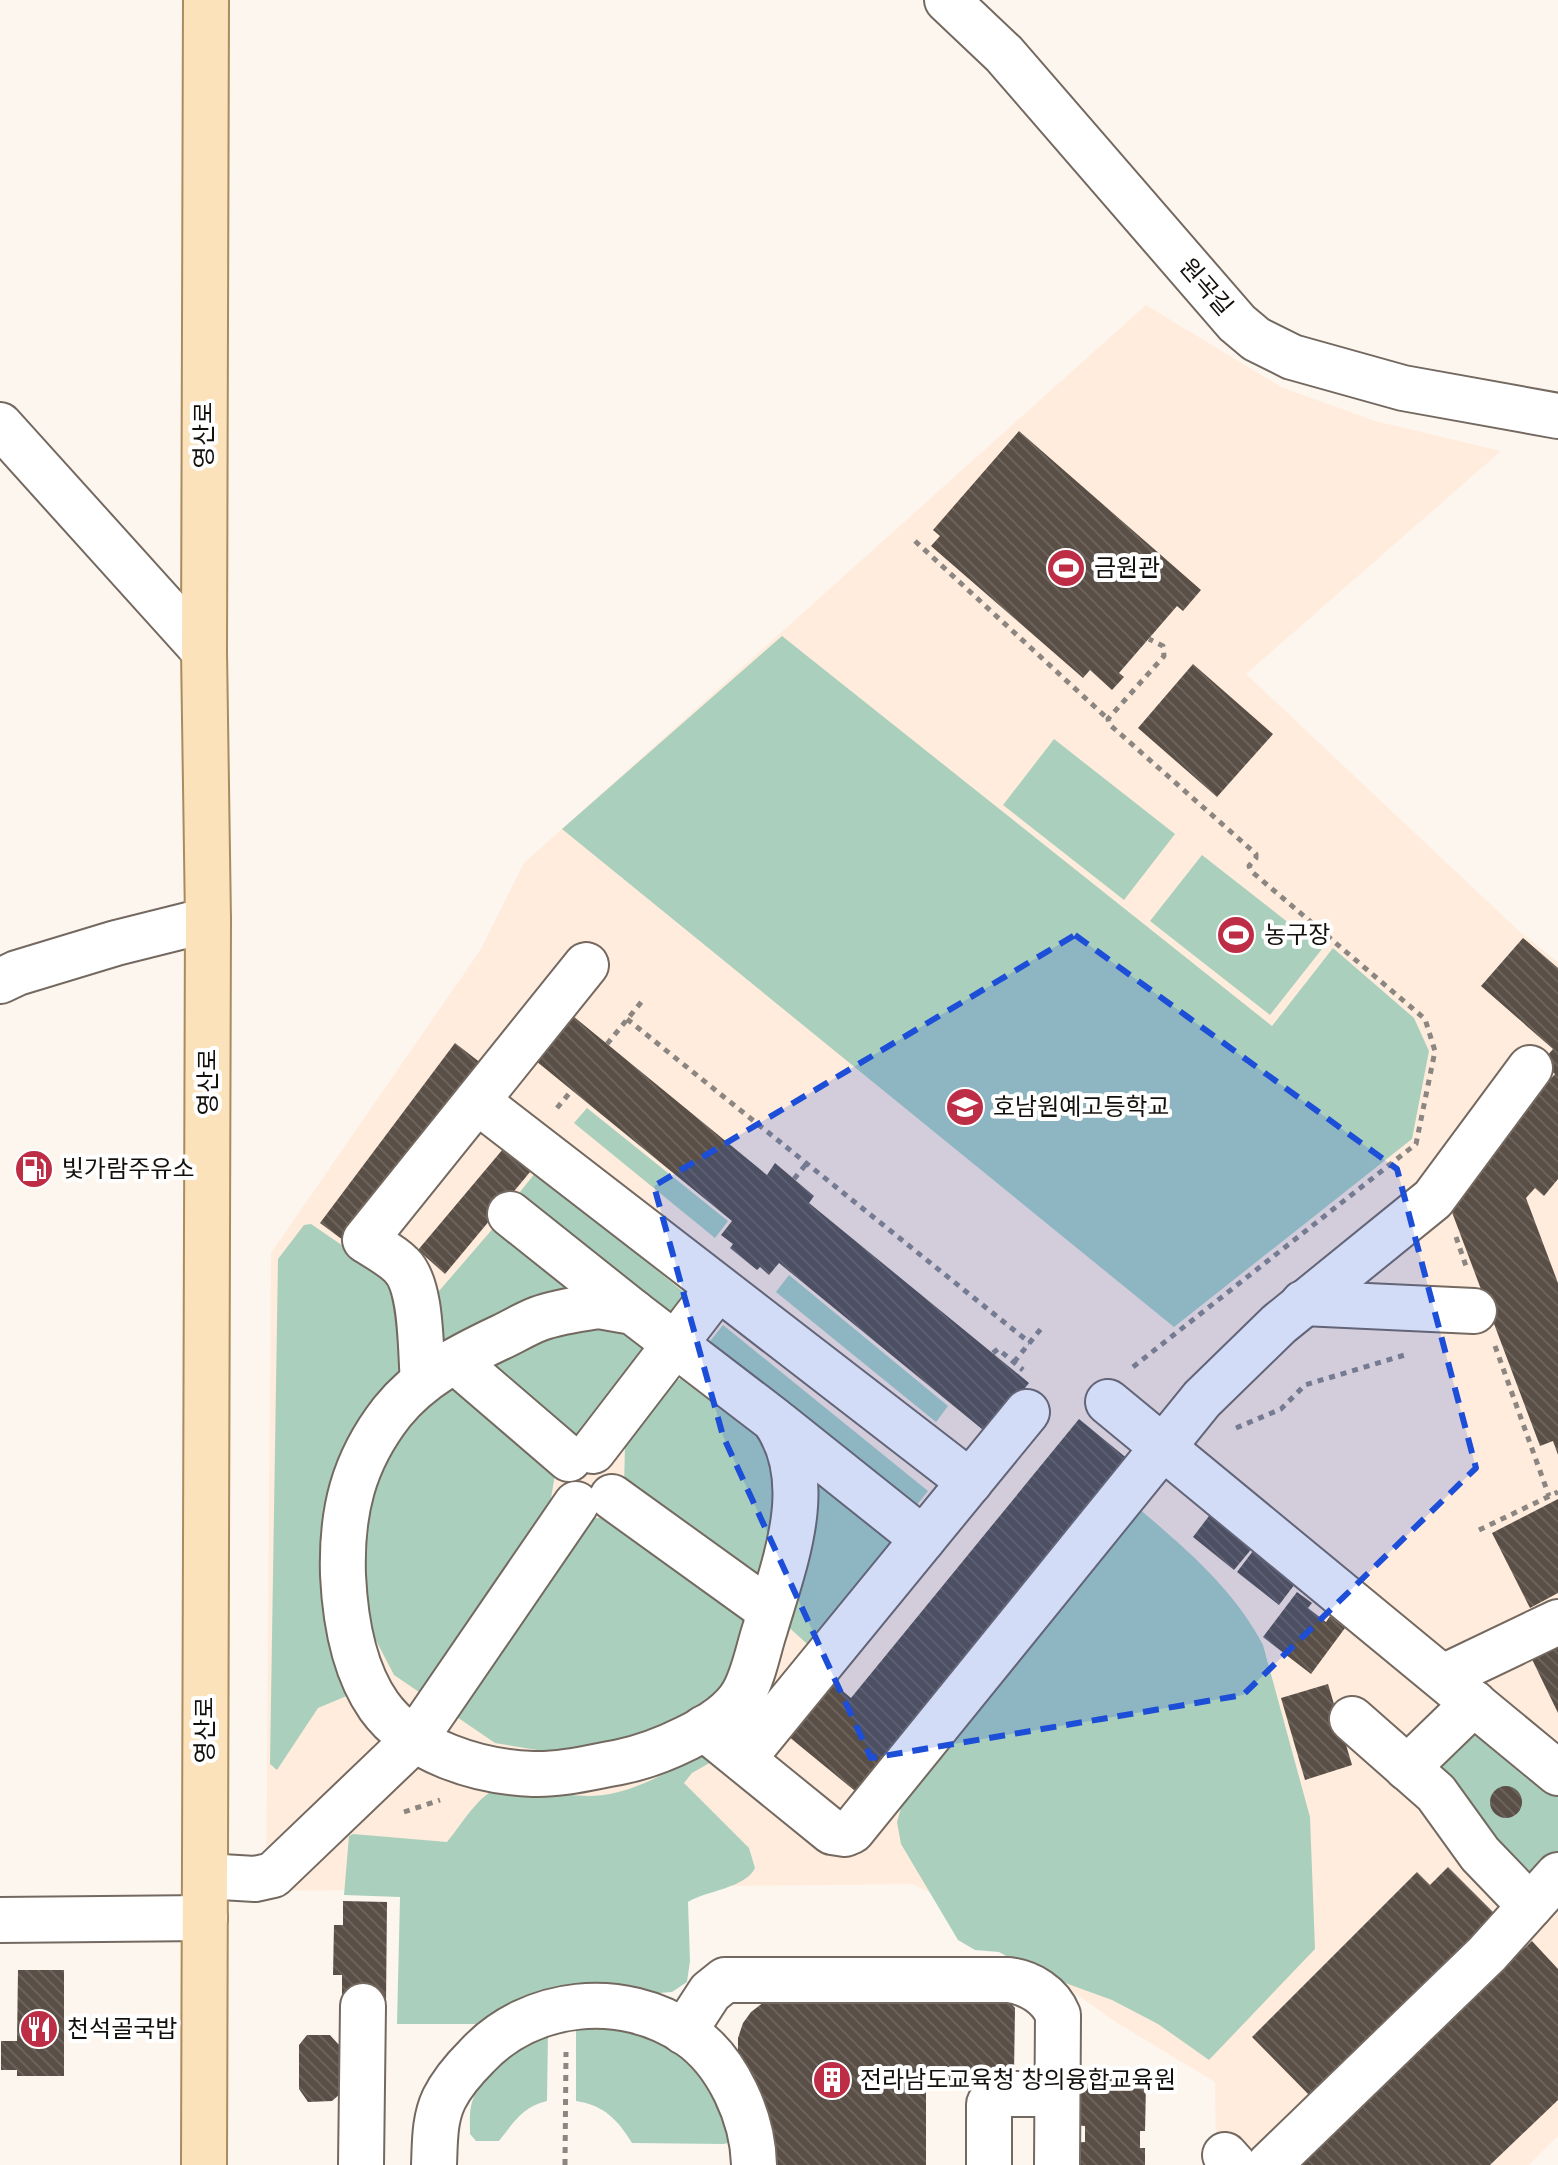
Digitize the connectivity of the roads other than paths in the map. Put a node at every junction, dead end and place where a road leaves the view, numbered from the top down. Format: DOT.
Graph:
graph roads {
  1 [pos="206,0"];
  2 [pos="947,0"];
  3 [pos="1558,416"];
  4 [pos="0,425"];
  5 [pos="204,651"];
  6 [pos="208,920"];
  7 [pos="586,965"];
  8 [pos="0,981"];
  9 [pos="1530,1068"];
  10 [pos="477,1101"];
  11 [pos="510,1214"];
  12 [pos="718,1288"];
  13 [pos="1303,1303"];
  14 [pos="1474,1311"];
  15 [pos="633,1312"];
  16 [pos="675,1343"];
  17 [pos="439,1370"];
  18 [pos="1119,1385"];
  19 [pos="1026,1392"];
  20 [pos="774,1420"];
  21 [pos="1168,1451"];
  22 [pos="581,1455"];
  23 [pos="970,1482"];
  24 [pos="594,1501"];
  25 [pos="923,1539"];
  26 [pos="770,1611"];
  27 [pos="1558,1622"];
  28 [pos="1458,1690"];
  29 [pos="1352,1719"];
  30 [pos="704,1728"];
  31 [pos="415,1739"];
  32 [pos="743,1759"];
  33 [pos="1407,1768"];
  34 [pos="1558,1773"];
  35 [pos="1544,1890"];
  36 [pos="205,1897"];
  37 [pos="0,1920"];
  38 [pos="363,2006"];
  39 [pos="684,2032"];
  40 [pos="1057,2094"];
  41 [pos="204,2165"];
  42 [pos="361,2165"];
  43 [pos="434,2165"];
  44 [pos="754,2165"];
  45 [pos="989,2165"];
  46 [pos="1057,2165"];
  47 [pos="1269,2165"];
  1 -- 5 [label="main road, 영산로"];
  2 -- 3 [label="street, 원곡길"];
  4 -- 5 [label="street"];
  5 -- 6 [label="main road, 영산로"];
  6 -- 8 [label="street"];
  6 -- 36 [label="main road, 영산로"];
  7 -- 10 [label="street"];
  9 -- 13 [label="street"];
  10 -- 12 [label="street"];
  10 -- 17 [label="street"];
  11 -- 15 [label="street"];
  12 -- 16 [label="street"];
  12 -- 23 [label="street"];
  13 -- 14 [label="street"];
  13 -- 21 [label="street"];
  15 -- 16 [label="street"];
  15 -- 17 [label="street"];
  16 -- 20 [label="street"];
  16 -- 22 [label="street"];
  17 -- 22 [label="street"];
  17 -- 31 [label="street"];
  18 -- 21 [label="street"];
  19 -- 23 [label="street"];
  20 -- 25 [label="street"];
  20 -- 26 [label="street"];
  21 -- 28 [label="street"];
  21 -- 32 [label="street"];
  22 -- 24 [label="street"];
  23 -- 25 [label="street"];
  24 -- 26 [label="street"];
  24 -- 31 [label="street"];
  25 -- 32 [label="street"];
  26 -- 30 [label="street"];
  27 -- 28 [label="street"];
  28 -- 33 [label="street"];
  28 -- 34 [label="street"];
  29 -- 33 [label="street"];
  30 -- 31 [label="street"];
  30 -- 32 [label="street"];
  31 -- 36 [label="street"];
  33 -- 35 [label="street"];
  35 -- 47 [label="street"];
  36 -- 37 [label="street"];
  36 -- 41 [label="main road, 영산로"];
  38 -- 42 [label="street"];
  39 -- 40 [label="street"];
  39 -- 43 [label="street"];
  39 -- 44 [label="street"];
  40 -- 45 [label="street"];
  40 -- 46 [label="street"];
}
